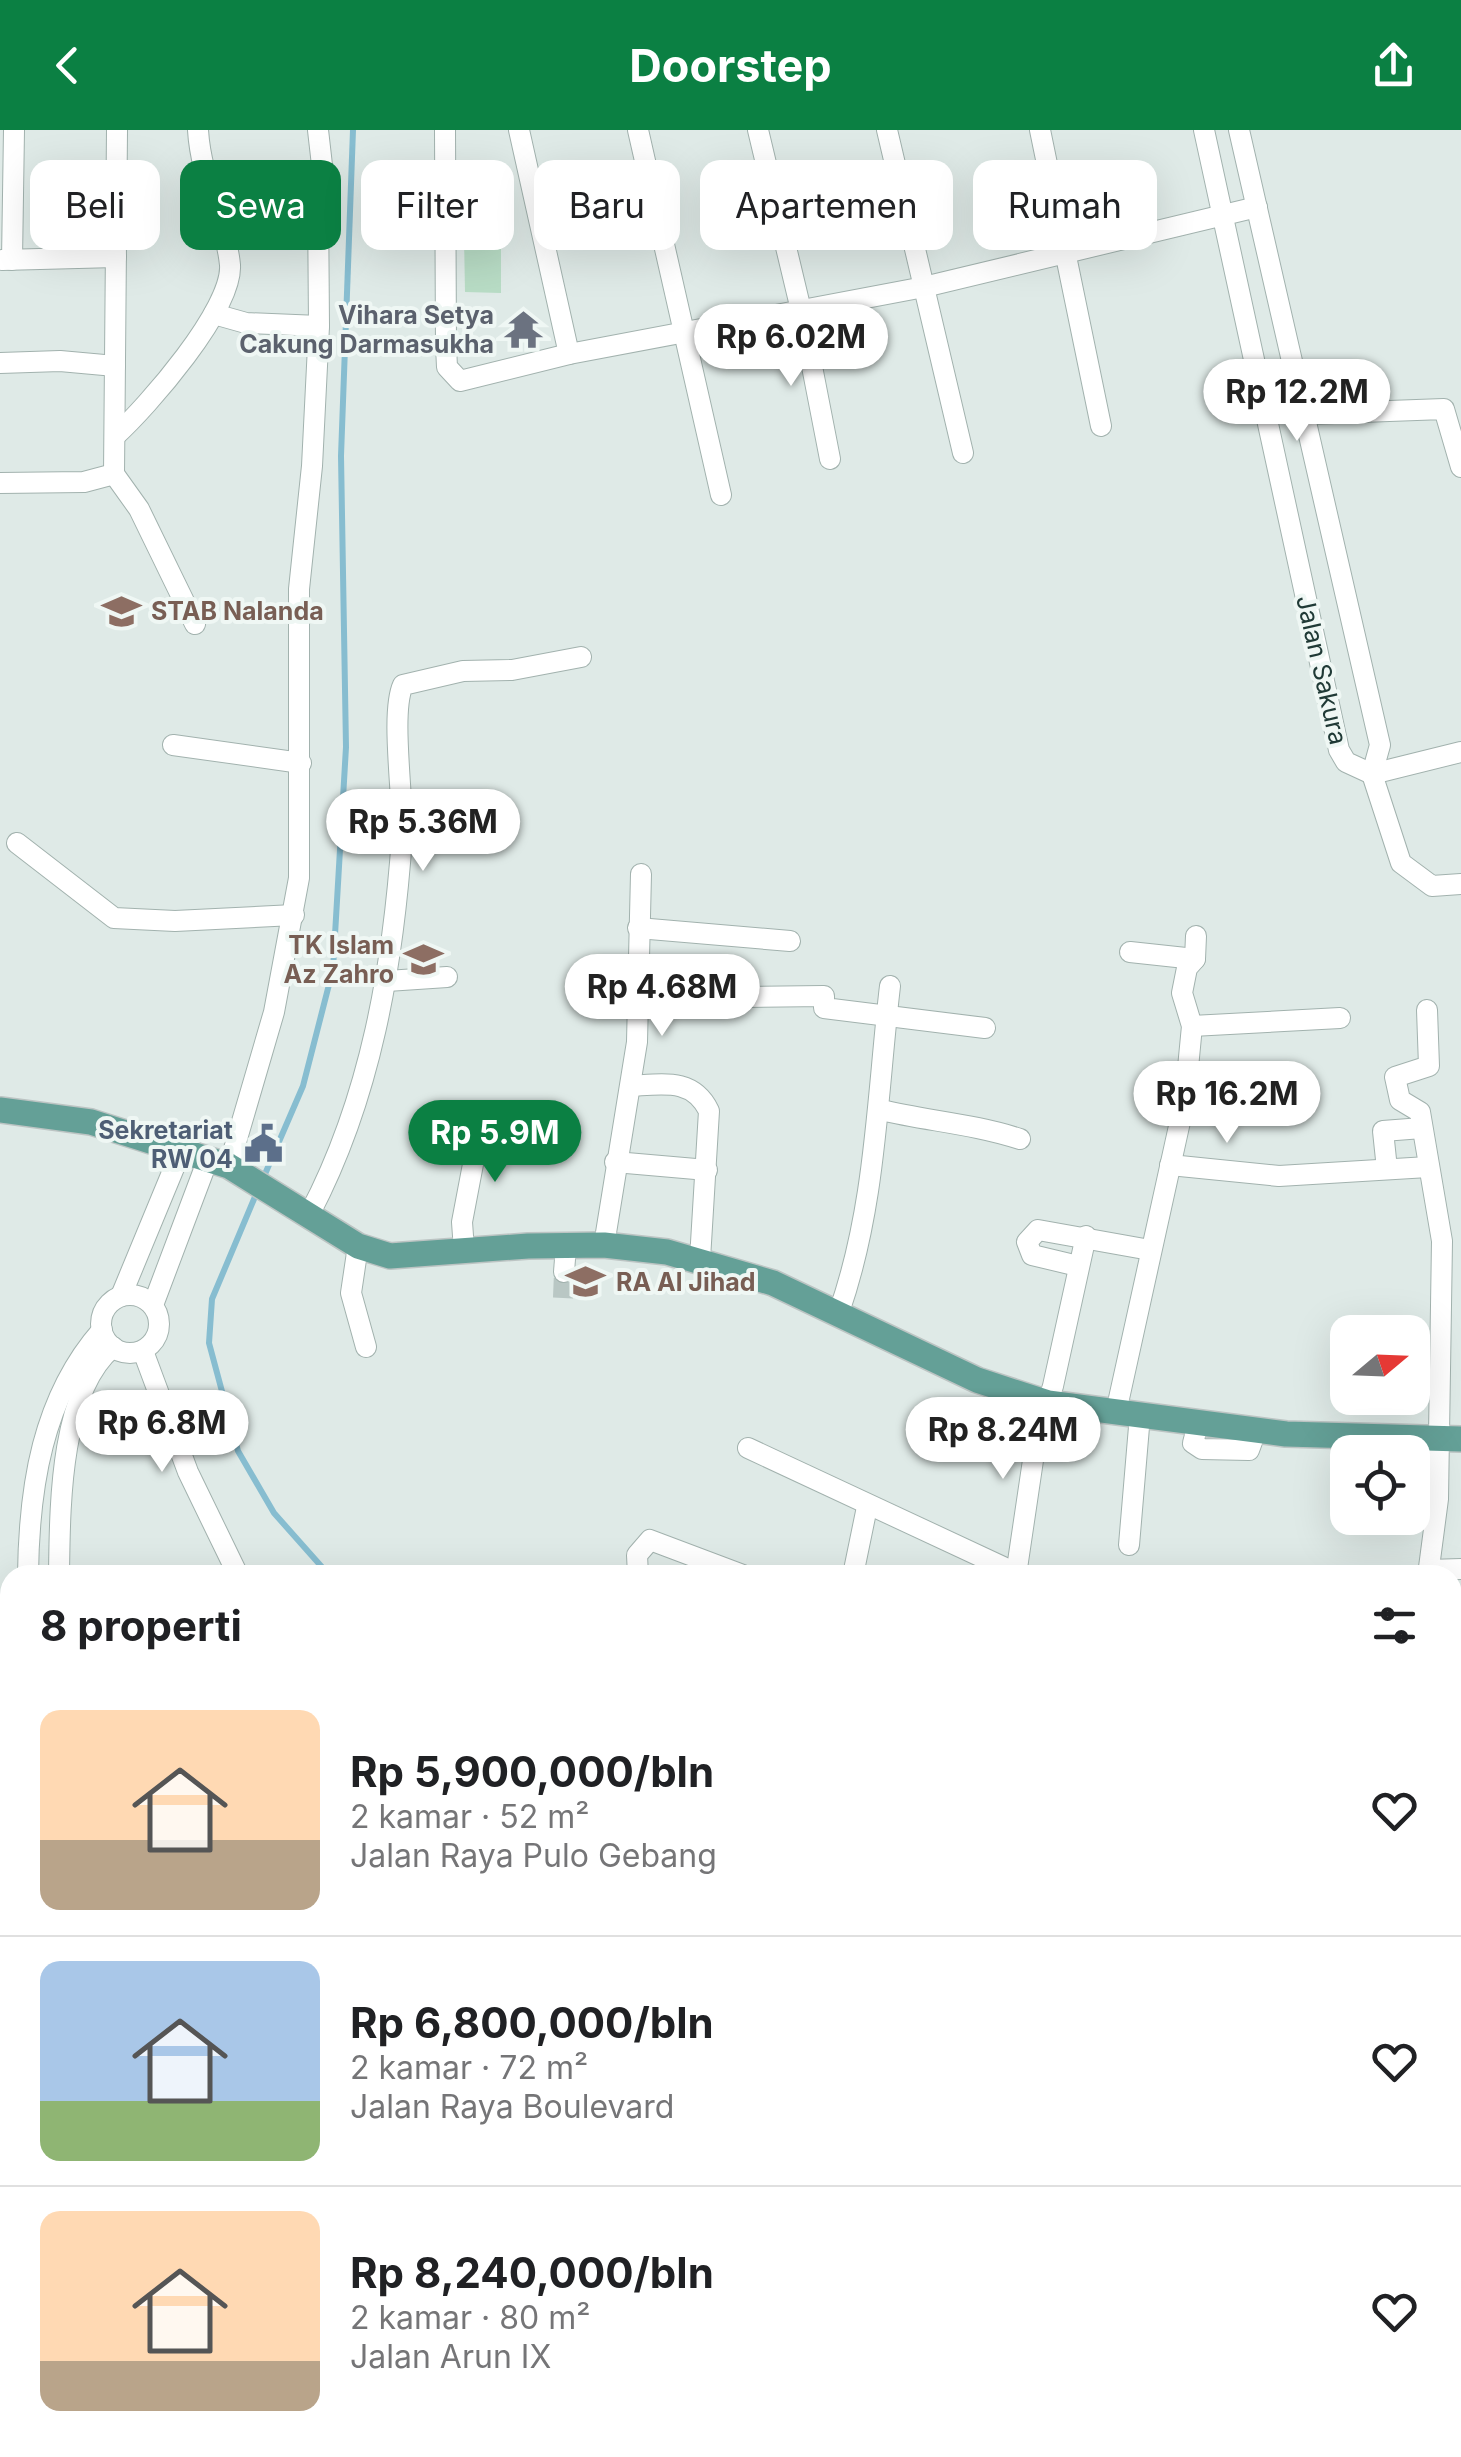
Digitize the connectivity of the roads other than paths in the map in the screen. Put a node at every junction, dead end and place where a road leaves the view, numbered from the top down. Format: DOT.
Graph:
graph roads {
  1 [pos="14,130"];
  2 [pos="117,130"];
  3 [pos="198,130"];
  4 [pos="318,130"];
  5 [pos="444,130"];
  6 [pos="519,130"];
  7 [pos="638,130"];
  8 [pos="758,130"];
  9 [pos="887,130"];
  10 [pos="1040,130"];
  11 [pos="1204,130"];
  12 [pos="1239,130"];
  13 [pos="1258,207"];
  14 [pos="1220,215"];
  15 [pos="1069,253"];
  16 [pos="116,257"];
  17 [pos="6,260"];
  18 [pos="924,286"];
  19 [pos="802,310"];
  20 [pos="214,314"];
  21 [pos="319,326"];
  22 [pos="687,333"];
  23 [pos="569,354"];
  24 [pos="0,363"];
  25 [pos="115,366"];
  26 [pos="1307,414"];
  27 [pos="1101,426"];
  28 [pos="115,436"];
  29 [pos="963,452"];
  30 [pos="830,459"];
  31 [pos="1461,467"];
  32 [pos="114,474"];
  33 [pos="0,483"];
  34 [pos="721,495"];
  35 [pos="196,624"];
  36 [pos="581,658"];
  37 [pos="173,745"];
  38 [pos="1461,752"];
  39 [pos="301,763"];
  40 [pos="1372,774"];
  41 [pos="17,843"];
  42 [pos="641,874"];
  43 [pos="1461,884"];
  44 [pos="294,915"];
  45 [pos="638,928"];
  46 [pos="1196,936"];
  47 [pos="790,941"];
  48 [pos="1130,952"];
  49 [pos="1195,958"];
  50 [pos="447,977"];
  51 [pos="387,981"];
  52 [pos="890,986"];
  53 [pos="638,998"];
  54 [pos="1427,1010"];
  55 [pos="1340,1018"];
  56 [pos="886,1019"];
  57 [pos="1192,1026"];
  58 [pos="986,1028"];
  59 [pos="631,1086"];
  60 [pos="0,1110"];
  61 [pos="881,1110"];
  62 [pos="482,1117"];
  63 [pos="1422,1128"];
  64 [pos="1020,1139"];
  65 [pos="182,1151"];
  66 [pos="615,1162"];
  67 [pos="1170,1165"];
  68 [pos="228,1167"];
  69 [pos="1428,1167"];
  70 [pos="1387,1169"];
  71 [pos="708,1170"];
  72 [pos="300,1207"];
  73 [pos="1086,1236"];
  74 [pos="358,1246"];
  75 [pos="604,1246"];
  76 [pos="464,1250"];
  77 [pos="1150,1250"];
  78 [pos="700,1258"];
  79 [pos="1078,1266"];
  80 [pos="121,1296"];
  81 [pos="152,1305"];
  82 [pos="839,1312"];
  83 [pos="107,1339"];
  84 [pos="366,1347"];
  85 [pos="143,1351"];
  86 [pos="1048,1403"];
  87 [pos="1128,1414"];
  88 [pos="1450,1439"];
  89 [pos="748,1448"];
  90 [pos="867,1506"];
  91 [pos="1129,1545"];
  92 [pos="28,1565"];
  93 [pos="58,1565"];
  94 [pos="233,1565"];
  95 [pos="637,1565"];
  96 [pos="719,1565"];
  97 [pos="855,1565"];
  98 [pos="996,1565"];
  99 [pos="1017,1565"];
  100 [pos="1430,1565"];
  1 -- 17 [label="street"];
  2 -- 16 [label="street"];
  3 -- 20 [label="street"];
  4 -- 21 [label="street"];
  5 -- 23 [label="street"];
  6 -- 23 [label="street"];
  7 -- 22 [label="street"];
  8 -- 19 [label="street"];
  9 -- 18 [label="street"];
  10 -- 15 [label="street"];
  11 -- 14 [label="street, Jalan Sakura"];
  12 -- 13 [label="street, Jalan Sakura"];
  13 -- 14 [label="street"];
  13 -- 26 [label="street, Jalan Sakura"];
  14 -- 15 [label="street"];
  14 -- 40 [label="street, Jalan Sakura"];
  15 -- 18 [label="street"];
  15 -- 27 [label="street"];
  16 -- 17 [label="street"];
  16 -- 25 [label="street"];
  18 -- 19 [label="street"];
  18 -- 29 [label="street"];
  19 -- 22 [label="street"];
  19 -- 30 [label="street"];
  20 -- 21 [label="street"];
  20 -- 28 [label="street"];
  21 -- 39 [label="street"];
  22 -- 23 [label="street"];
  22 -- 34 [label="street"];
  24 -- 25 [label="street"];
  25 -- 28 [label="street"];
  26 -- 31 [label="street"];
  26 -- 40 [label="street, Jalan Sakura"];
  28 -- 32 [label="street"];
  32 -- 33 [label="street"];
  32 -- 35 [label="street"];
  36 -- 51 [label="street"];
  37 -- 39 [label="street"];
  38 -- 40 [label="street"];
  39 -- 44 [label="street"];
  40 -- 43 [label="street"];
  41 -- 44 [label="street"];
  42 -- 45 [label="street"];
  44 -- 68 [label="street"];
  45 -- 47 [label="street"];
  45 -- 53 [label="street"];
  46 -- 49 [label="street"];
  48 -- 49 [label="street"];
  49 -- 57 [label="street"];
  50 -- 51 [label="street"];
  51 -- 72 [label="street"];
  52 -- 56 [label="street"];
  53 -- 56 [label="street"];
  53 -- 59 [label="street"];
  54 -- 63 [label="street"];
  55 -- 57 [label="street"];
  56 -- 58 [label="street"];
  56 -- 61 [label="street"];
  57 -- 67 [label="street"];
  59 -- 66 [label="street"];
  59 -- 71 [label="street"];
  60 -- 65 [label="main road"];
  61 -- 64 [label="street"];
  61 -- 82 [label="street"];
  62 -- 76 [label="street"];
  63 -- 69 [label="street"];
  63 -- 70 [label="street"];
  65 -- 68 [label="main road"];
  65 -- 80 [label="street"];
  66 -- 71 [label="street"];
  66 -- 75 [label="street"];
  67 -- 70 [label="street"];
  67 -- 77 [label="street"];
  68 -- 72 [label="main road"];
  68 -- 81 [label="street"];
  69 -- 70 [label="street"];
  69 -- 88 [label="street"];
  71 -- 78 [label="street"];
  72 -- 74 [label="main road"];
  73 -- 77 [label="street"];
  73 -- 79 [label="street"];
  73 -- 79 [label="street"];
  74 -- 76 [label="main road"];
  74 -- 84 [label="street"];
  75 -- 76 [label="main road"];
  75 -- 78 [label="main road"];
  77 -- 87 [label="street"];
  78 -- 82 [label="main road"];
  79 -- 86 [label="street"];
  80 -- 81 [label="street"];
  80 -- 83 [label="street"];
  81 -- 85 [label="street"];
  82 -- 86 [label="main road"];
  83 -- 85 [label="street"];
  83 -- 92 [label="street"];
  83 -- 93 [label="street"];
  85 -- 94 [label="street"];
  86 -- 87 [label="main road"];
  86 -- 99 [label="street"];
  87 -- 88 [label="main road"];
  87 -- 91 [label="street"];
  88 -- 100 [label="street"];
  89 -- 90 [label="street"];
  90 -- 97 [label="street"];
  90 -- 98 [label="street"];
  95 -- 96 [label="street"];
}
